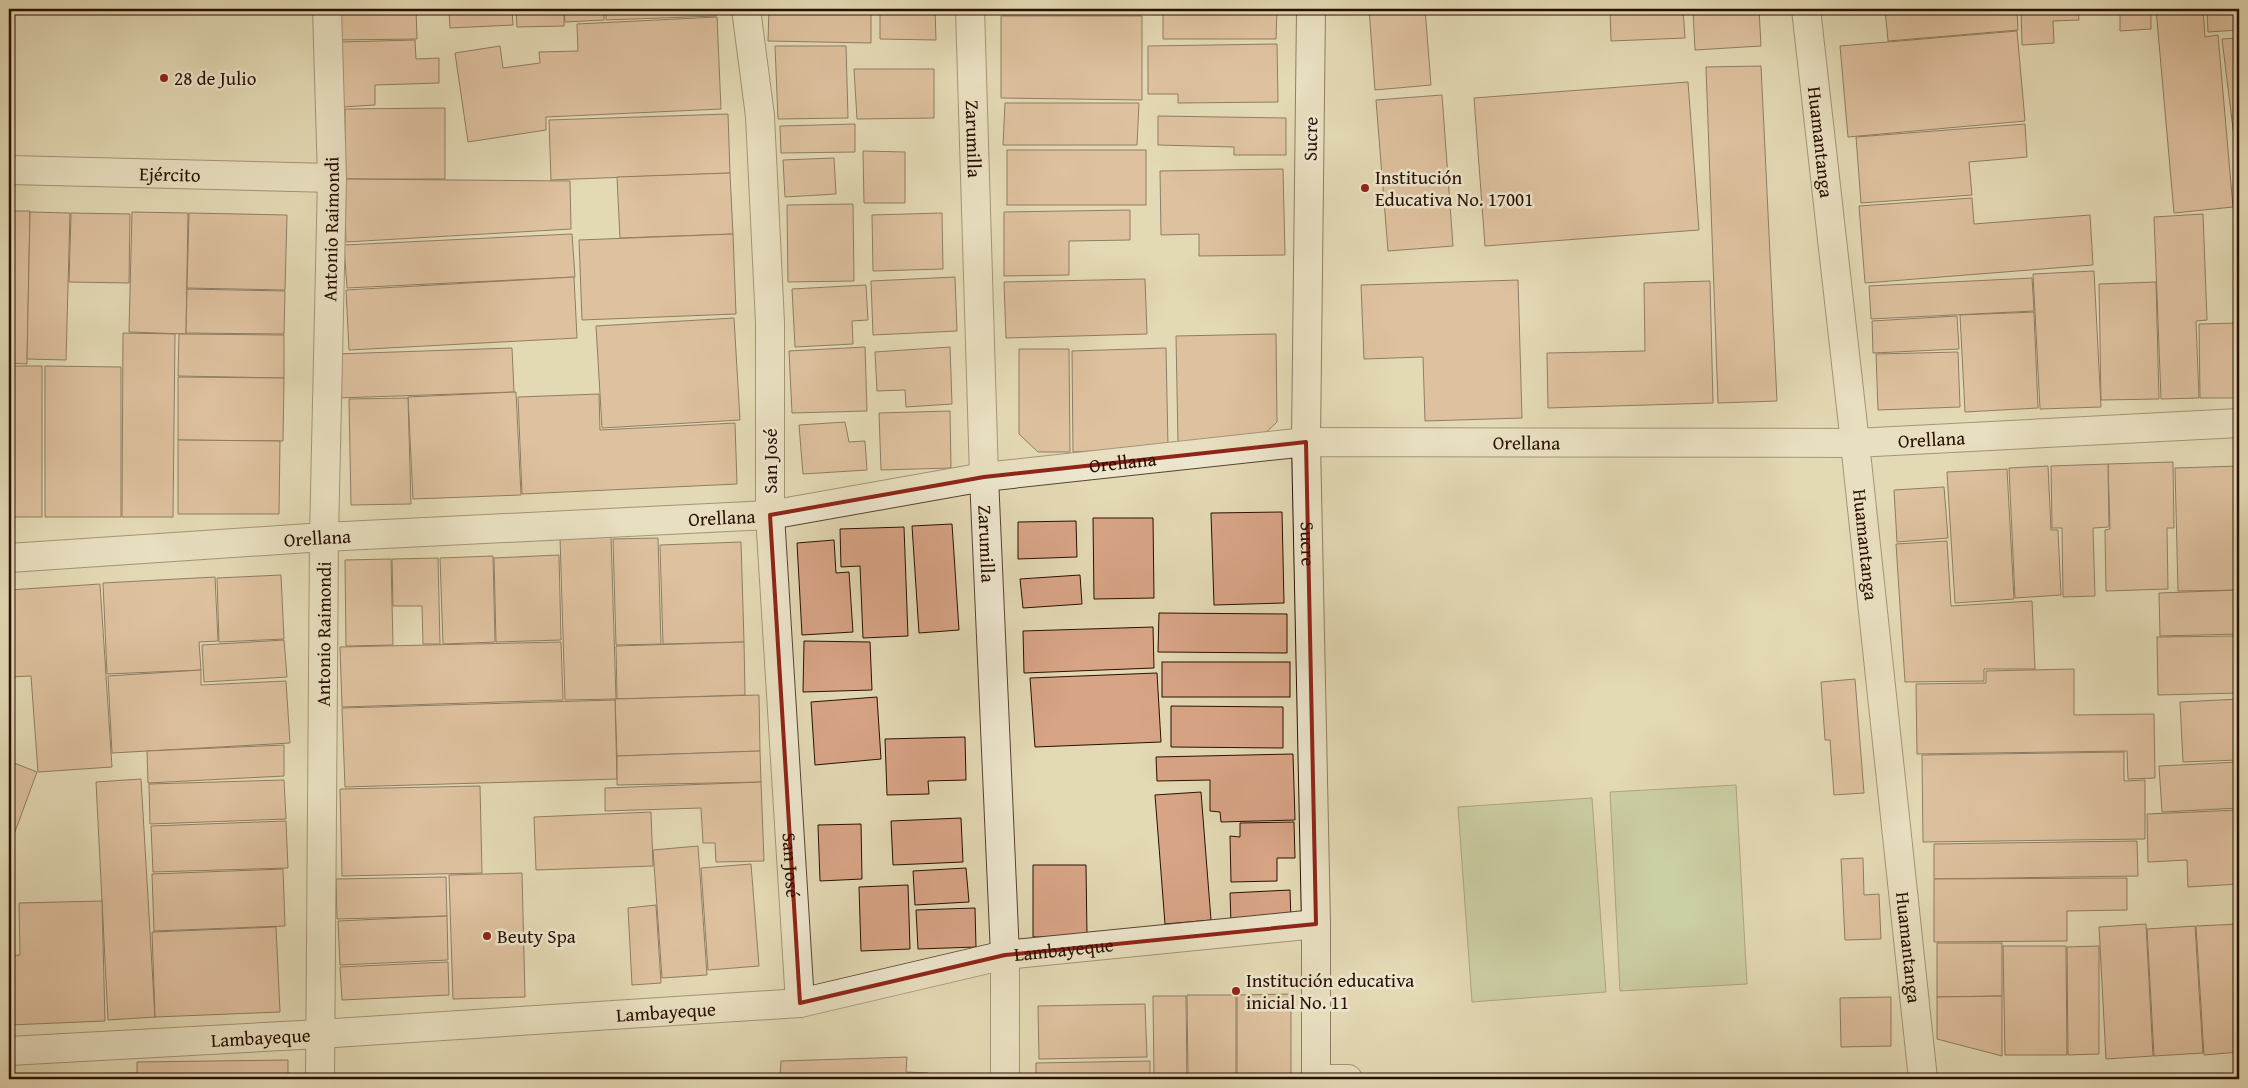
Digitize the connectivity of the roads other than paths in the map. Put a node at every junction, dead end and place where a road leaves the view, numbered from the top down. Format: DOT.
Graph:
graph roads {
  1 [pos="327,9"];
  2 [pos="746,9"];
  3 [pos="970,9"];
  4 [pos="1311,9"];
  5 [pos="1806,9"];
  6 [pos="9,170"];
  7 [pos="332,178"];
  8 [pos="2239,423"];
  9 [pos="1306,442"];
  10 [pos="1855,443"];
  11 [pos="984,477"];
  12 [pos="770,515"];
  13 [pos="324,538"];
  14 [pos="9,558"];
  15 [pos="1316,924"];
  16 [pos="1005,955"];
  17 [pos="800,1003"];
  18 [pos="319,1034"];
  19 [pos="9,1051"];
  20 [pos="320,1079"];
  21 [pos="1005,1079"];
  22 [pos="1316,1079"];
  23 [pos="1348,1079"];
  24 [pos="1923,1079"];
  1 -- 7 [label="street, Antonio Raimondi"];
  2 -- 12 [label="street, San José"];
  3 -- 11 [label="street, Zarumilla"];
  4 -- 9 [label="street, Sucre"];
  5 -- 10 [label="street, Huamantanga"];
  6 -- 7 [label="street, Ejército"];
  7 -- 13 [label="street, Antonio Raimondi"];
  8 -- 10 [label="street, Orellana"];
  9 -- 10 [label="street, Orellana"];
  9 -- 11 [label="street, Orellana"];
  9 -- 15 [label="street, Sucre"];
  10 -- 24 [label="street, Huamantanga"];
  11 -- 12 [label="street, Orellana"];
  11 -- 16 [label="street, Zarumilla"];
  12 -- 13 [label="street, Orellana"];
  12 -- 17 [label="street, San José"];
  13 -- 14 [label="street, Orellana"];
  13 -- 18 [label="street, Antonio Raimondi"];
  15 -- 16 [label="street, Lambayeque"];
  15 -- 22 [label="street, Sucre"];
  16 -- 17 [label="street, Lambayeque"];
  16 -- 21 [label="street, Zarumilla"];
  17 -- 18 [label="street, Lambayeque"];
  18 -- 19 [label="street, Lambayeque"];
  18 -- 20 [label="street, Antonio Raimondi"];
  22 -- 23 [label="street"];
}
